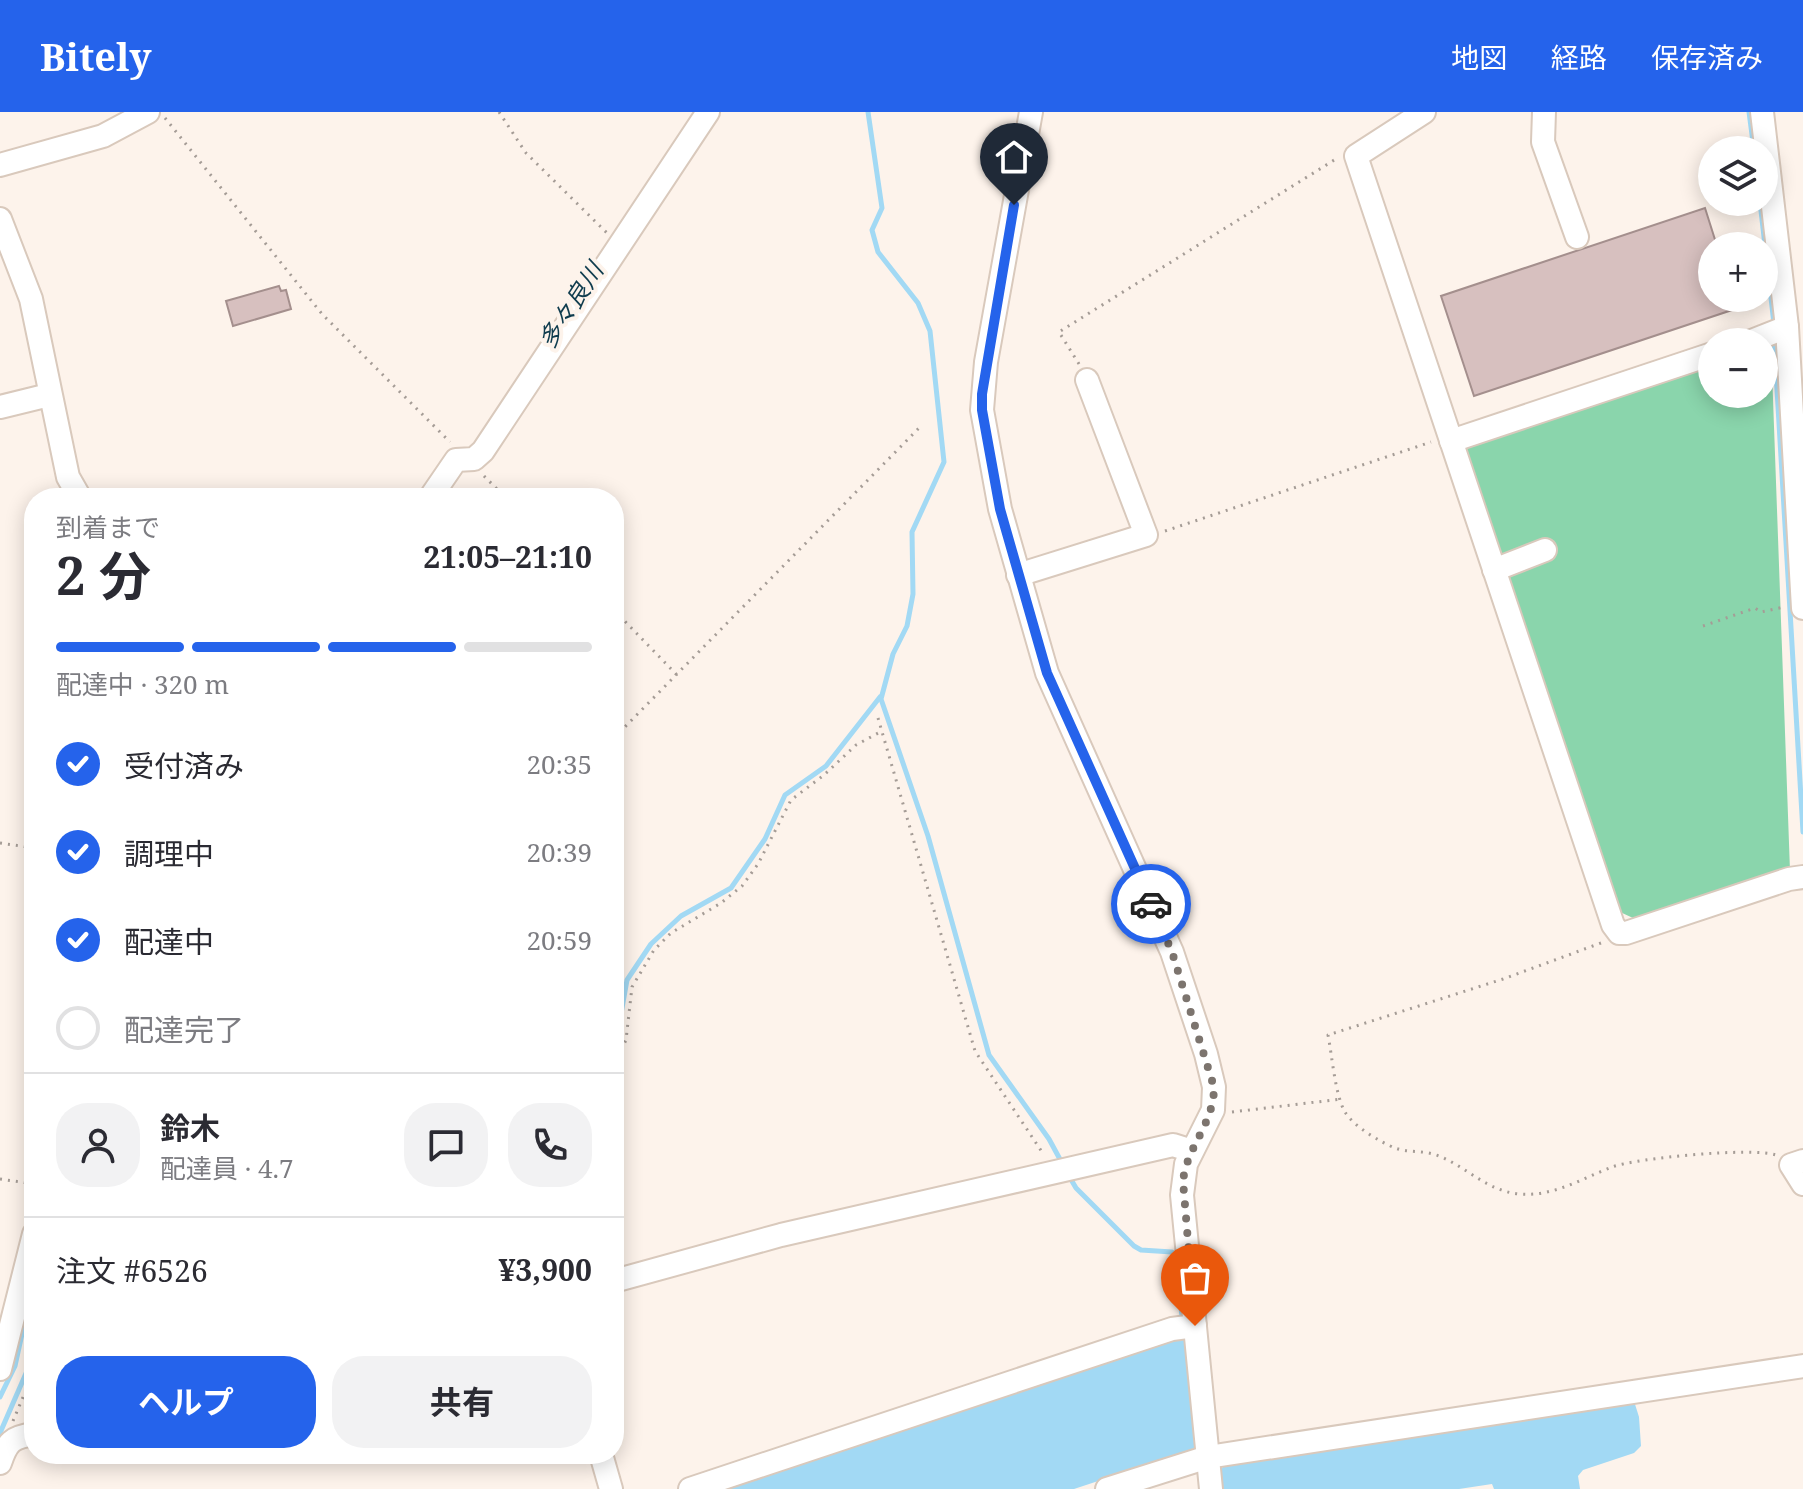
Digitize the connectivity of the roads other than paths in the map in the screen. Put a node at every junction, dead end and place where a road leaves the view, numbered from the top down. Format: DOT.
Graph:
graph roads {
  1 [pos="148,112"];
  2 [pos="708,112"];
  3 [pos="1031,112"];
  4 [pos="1424,112"];
  5 [pos="1544,112"];
  6 [pos="1762,112"];
  7 [pos="0,165"];
  8 [pos="0,219"];
  9 [pos="1577,237"];
  10 [pos="1771,328"];
  11 [pos="1698,359"];
  12 [pos="1087,380"];
  13 [pos="49,395"];
  14 [pos="0,407"];
  15 [pos="1777,408"];
  16 [pos="1451,441"];
  17 [pos="74,488"];
  18 [pos="436,488"];
  19 [pos="1545,550"];
  20 [pos="1494,570"];
  21 [pos="1018,575"];
  22 [pos="1792,608"];
  23 [pos="1802,878"];
  24 [pos="1192,1151"];
  25 [pos="24,1274"];
  26 [pos="624,1278"];
  27 [pos="1195,1326"];
  28 [pos="1803,1366"];
  29 [pos="0,1369"];
  30 [pos="24,1436"];
  31 [pos="3,1453"];
  32 [pos="1208,1457"];
  33 [pos="604,1464"];
  34 [pos="611,1489"];
  35 [pos="690,1489"];
  36 [pos="1107,1489"];
  37 [pos="1211,1489"];
  1 -- 7 [label="street"];
  2 -- 18 [label="street"];
  3 -- 21 [label="street"];
  4 -- 16 [label="street"];
  5 -- 9 [label="street"];
  6 -- 10 [label="street"];
  8 -- 13 [label="street"];
  11 -- 16 [label="street"];
  12 -- 21 [label="street"];
  13 -- 14 [label="street"];
  13 -- 17 [label="street"];
  15 -- 22 [label="street"];
  16 -- 20 [label="street"];
  19 -- 20 [label="street"];
  20 -- 23 [label="street"];
  21 -- 24 [label="street"];
  24 -- 26 [label="street"];
  24 -- 27 [label="street"];
  25 -- 29 [label="street"];
  27 -- 32 [label="street"];
  27 -- 35 [label="street"];
  28 -- 32 [label="street"];
  30 -- 31 [label="street"];
  32 -- 36 [label="street"];
  32 -- 37 [label="street"];
  33 -- 34 [label="street"];
}
